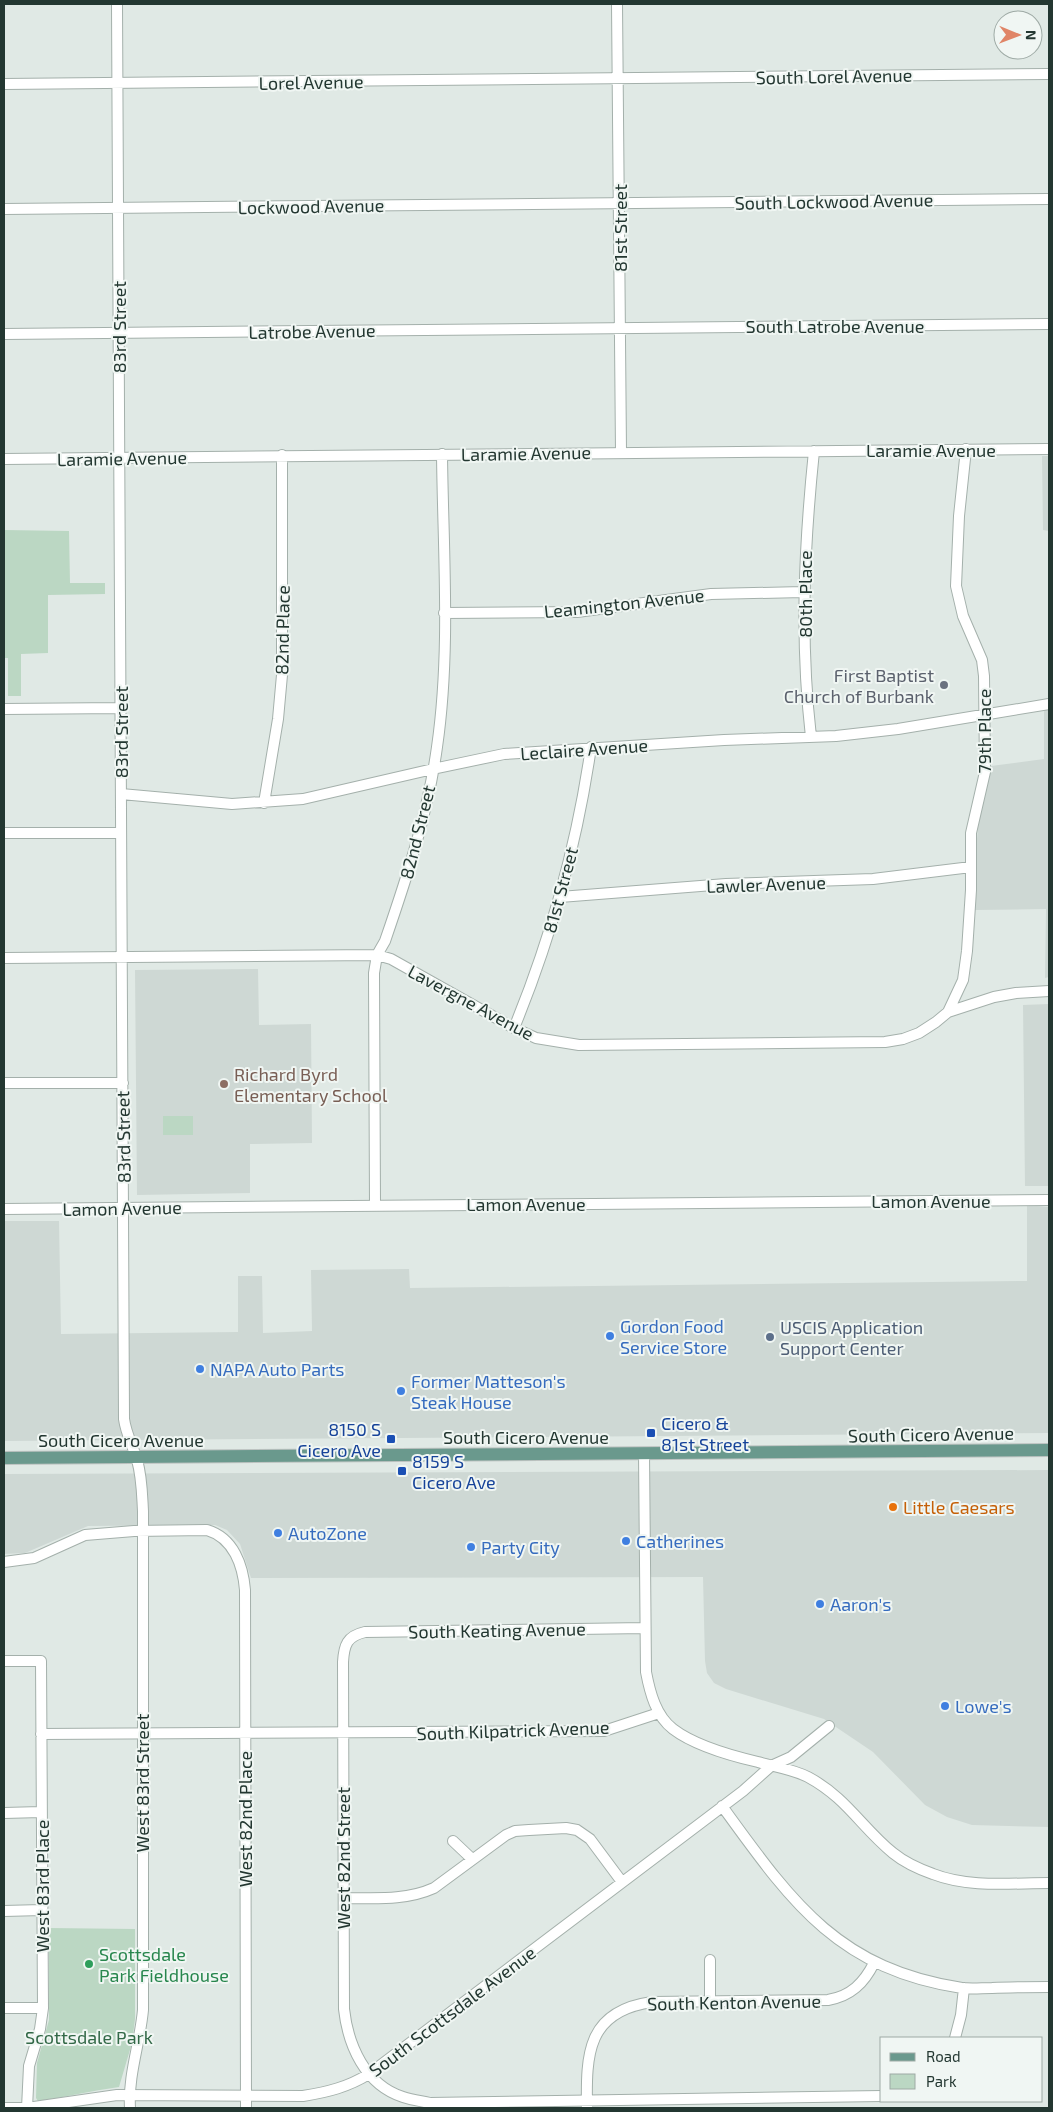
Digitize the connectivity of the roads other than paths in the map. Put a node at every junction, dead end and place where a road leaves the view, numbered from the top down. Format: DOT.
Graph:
graph roads {
  1 [pos="117,4"];
  2 [pos="617,4"];
  3 [pos="1049,74"];
  4 [pos="618,79"];
  5 [pos="118,83"];
  6 [pos="4,84"];
  7 [pos="1049,199"];
  8 [pos="619,203"];
  9 [pos="118,207"];
  10 [pos="4,209"];
  11 [pos="1049,324"];
  12 [pos="621,327"];
  13 [pos="119,332"];
  14 [pos="4,334"];
  15 [pos="966,449"];
  16 [pos="1049,449"];
  17 [pos="814,450"];
  18 [pos="621,452"];
  19 [pos="442,454"];
  20 [pos="282,455"];
  21 [pos="119,458"];
  22 [pos="4,459"];
  23 [pos="803,592"];
  24 [pos="444,613"];
  25 [pos="1049,704"];
  26 [pos="4,708"];
  27 [pos="121,708"];
  28 [pos="984,714"];
  29 [pos="811,737"];
  30 [pos="592,747"];
  31 [pos="433,769"];
  32 [pos="121,794"];
  33 [pos="264,803"];
  34 [pos="121,832"];
  35 [pos="4,833"];
  36 [pos="971,866"];
  37 [pos="560,897"];
  38 [pos="377,954"];
  39 [pos="4,958"];
  40 [pos="122,958"];
  41 [pos="1049,991"];
  42 [pos="948,1012"];
  43 [pos="514,1028"];
  44 [pos="122,1082"];
  45 [pos="4,1083"];
  46 [pos="1049,1200"];
  47 [pos="375,1205"];
  48 [pos="124,1207"];
  49 [pos="4,1209"];
  50 [pos="1049,1450"];
  51 [pos="644,1453"];
  52 [pos="136,1457"];
  53 [pos="4,1458"];
  54 [pos="143,1531"];
  55 [pos="4,1562"];
  56 [pos="645,1628"];
  57 [pos="351,1637"];
  58 [pos="4,1661"];
  59 [pos="659,1712"];
  60 [pos="829,1726"];
  61 [pos="245,1733"];
  62 [pos="343,1733"];
  63 [pos="41,1734"];
  64 [pos="142,1734"];
  65 [pos="771,1766"];
  66 [pos="722,1806"];
  67 [pos="41,1812"];
  68 [pos="4,1813"];
  69 [pos="453,1841"];
  70 [pos="472,1859"];
  71 [pos="622,1882"];
  72 [pos="1049,1883"];
  73 [pos="344,1898"];
  74 [pos="42,1910"];
  75 [pos="4,1911"];
  76 [pos="710,1960"];
  77 [pos="874,1963"];
  78 [pos="1049,1987"];
  79 [pos="964,1988"];
  80 [pos="710,2001"];
  81 [pos="4,2008"];
  82 [pos="43,2008"];
  83 [pos="955,2037"];
  84 [pos="369,2074"];
  85 [pos="129,2095"];
  86 [pos="246,2095"];
  87 [pos="880,2096"];
  88 [pos="587,2104"];
  89 [pos="5,2108"];
  90 [pos="27,2108"];
  91 [pos="130,2108"];
  92 [pos="246,2108"];
  1 -- 5 [label="street, 83rd Street"];
  2 -- 4 [label="street, 81st Street"];
  3 -- 4 [label="street, South Lorel Avenue"];
  4 -- 5 [label="street, Lorel Avenue"];
  4 -- 8 [label="street, 81st Street"];
  5 -- 6 [label="street, Lorel Avenue"];
  5 -- 9 [label="street, 83rd Street"];
  7 -- 8 [label="street, South Lockwood Avenue"];
  8 -- 9 [label="street, Lockwood Avenue"];
  8 -- 12 [label="street, 81st Street"];
  9 -- 10 [label="street, Lockwood Avenue"];
  9 -- 13 [label="street, 83rd Street"];
  11 -- 12 [label="street, South Latrobe Avenue"];
  12 -- 13 [label="street, Latrobe Avenue"];
  12 -- 18 [label="street, 81st Street"];
  13 -- 14 [label="street, Latrobe Avenue"];
  13 -- 21 [label="street, 83rd Street"];
  15 -- 16 [label="street, Laramie Avenue"];
  15 -- 17 [label="street, Laramie Avenue"];
  15 -- 28 [label="street, 79th Place"];
  17 -- 18 [label="street, Laramie Avenue"];
  17 -- 23 [label="street, 80th Place"];
  18 -- 19 [label="street, Laramie Avenue"];
  19 -- 20 [label="street, Laramie Avenue"];
  19 -- 24 [label="street, 82nd Street"];
  20 -- 21 [label="street, Laramie Avenue"];
  20 -- 33 [label="street, 82nd Place"];
  21 -- 22 [label="street, Laramie Avenue"];
  21 -- 27 [label="street, 83rd Street"];
  23 -- 24 [label="street, Leamington Avenue"];
  23 -- 29 [label="street, 80th Place"];
  24 -- 31 [label="street, 82nd Street"];
  25 -- 28 [label="street, Leclaire Avenue"];
  26 -- 27 [label="street"];
  27 -- 32 [label="street, 83rd Street"];
  28 -- 29 [label="street, Leclaire Avenue"];
  28 -- 36 [label="street, 79th Place"];
  29 -- 30 [label="street, Leclaire Avenue"];
  30 -- 31 [label="street, Leclaire Avenue"];
  30 -- 37 [label="street, 81st Street"];
  31 -- 33 [label="street, Leclaire Avenue"];
  31 -- 38 [label="street, 82nd Street"];
  32 -- 33 [label="street, Leclaire Avenue"];
  32 -- 34 [label="street, 83rd Street"];
  34 -- 35 [label="street"];
  34 -- 40 [label="street, 83rd Street"];
  36 -- 37 [label="street, Lawler Avenue"];
  36 -- 42 [label="street, 79th Place"];
  37 -- 43 [label="street, 81st Street"];
  38 -- 40 [label="street, Lavergne Avenue"];
  38 -- 43 [label="street, Lavergne Avenue"];
  38 -- 47 [label="street, 82nd Street"];
  39 -- 40 [label="street, Lavergne Avenue"];
  40 -- 44 [label="street, 83rd Street"];
  41 -- 42 [label="street, Lavergne Avenue"];
  42 -- 43 [label="street, Lavergne Avenue"];
  44 -- 45 [label="street"];
  44 -- 48 [label="street, 83rd Street"];
  46 -- 47 [label="street, Lamon Avenue"];
  47 -- 48 [label="street, Lamon Avenue"];
  48 -- 49 [label="street, Lamon Avenue"];
  48 -- 52 [label="street, 83rd Street"];
  50 -- 51 [label="main road, South Cicero Avenue"];
  51 -- 52 [label="main road, South Cicero Avenue"];
  51 -- 56 [label="street"];
  52 -- 53 [label="main road, South Cicero Avenue"];
  52 -- 54 [label="street, West 83rd Street"];
  54 -- 55 [label="street"];
  54 -- 61 [label="street, West 82nd Place"];
  54 -- 64 [label="street, West 83rd Street"];
  56 -- 57 [label="street, South Keating Avenue"];
  56 -- 59 [label="street"];
  57 -- 62 [label="street, West 82nd Street"];
  58 -- 63 [label="street, West 83rd Place"];
  59 -- 62 [label="street, South Kilpatrick Avenue"];
  59 -- 65 [label="street"];
  60 -- 65 [label="street, South Scottsdale Avenue"];
  61 -- 62 [label="street, South Kilpatrick Avenue"];
  61 -- 64 [label="street, South Kilpatrick Avenue"];
  61 -- 86 [label="street, West 82nd Place"];
  62 -- 73 [label="street, West 82nd Street"];
  63 -- 64 [label="street, South Kilpatrick Avenue"];
  63 -- 67 [label="street, West 83rd Place"];
  64 -- 85 [label="street, West 83rd Street"];
  65 -- 66 [label="street, South Scottsdale Avenue"];
  65 -- 72 [label="street"];
  66 -- 71 [label="street, South Scottsdale Avenue"];
  66 -- 77 [label="street"];
  67 -- 68 [label="street"];
  67 -- 74 [label="street, West 83rd Place"];
  69 -- 70 [label="street"];
  70 -- 71 [label="street"];
  70 -- 73 [label="street"];
  71 -- 84 [label="street, South Scottsdale Avenue"];
  73 -- 84 [label="street, West 82nd Street"];
  74 -- 75 [label="street"];
  74 -- 82 [label="street, West 83rd Place"];
  76 -- 80 [label="street"];
  77 -- 79 [label="street"];
  77 -- 80 [label="street, South Kenton Avenue"];
  78 -- 79 [label="street"];
  79 -- 83 [label="street"];
  80 -- 88 [label="street, South Kenton Avenue"];
  81 -- 82 [label="street"];
  82 -- 90 [label="street, West 83rd Place"];
  84 -- 86 [label="street, South Scottsdale Avenue"];
  84 -- 88 [label="street"];
  85 -- 86 [label="street, South Scottsdale Avenue"];
  85 -- 90 [label="street, South Scottsdale Avenue"];
  85 -- 91 [label="street, West 83rd Street"];
  86 -- 92 [label="street, West 82nd Place"];
  87 -- 88 [label="street"];
  89 -- 90 [label="street, South Scottsdale Avenue"];
}
